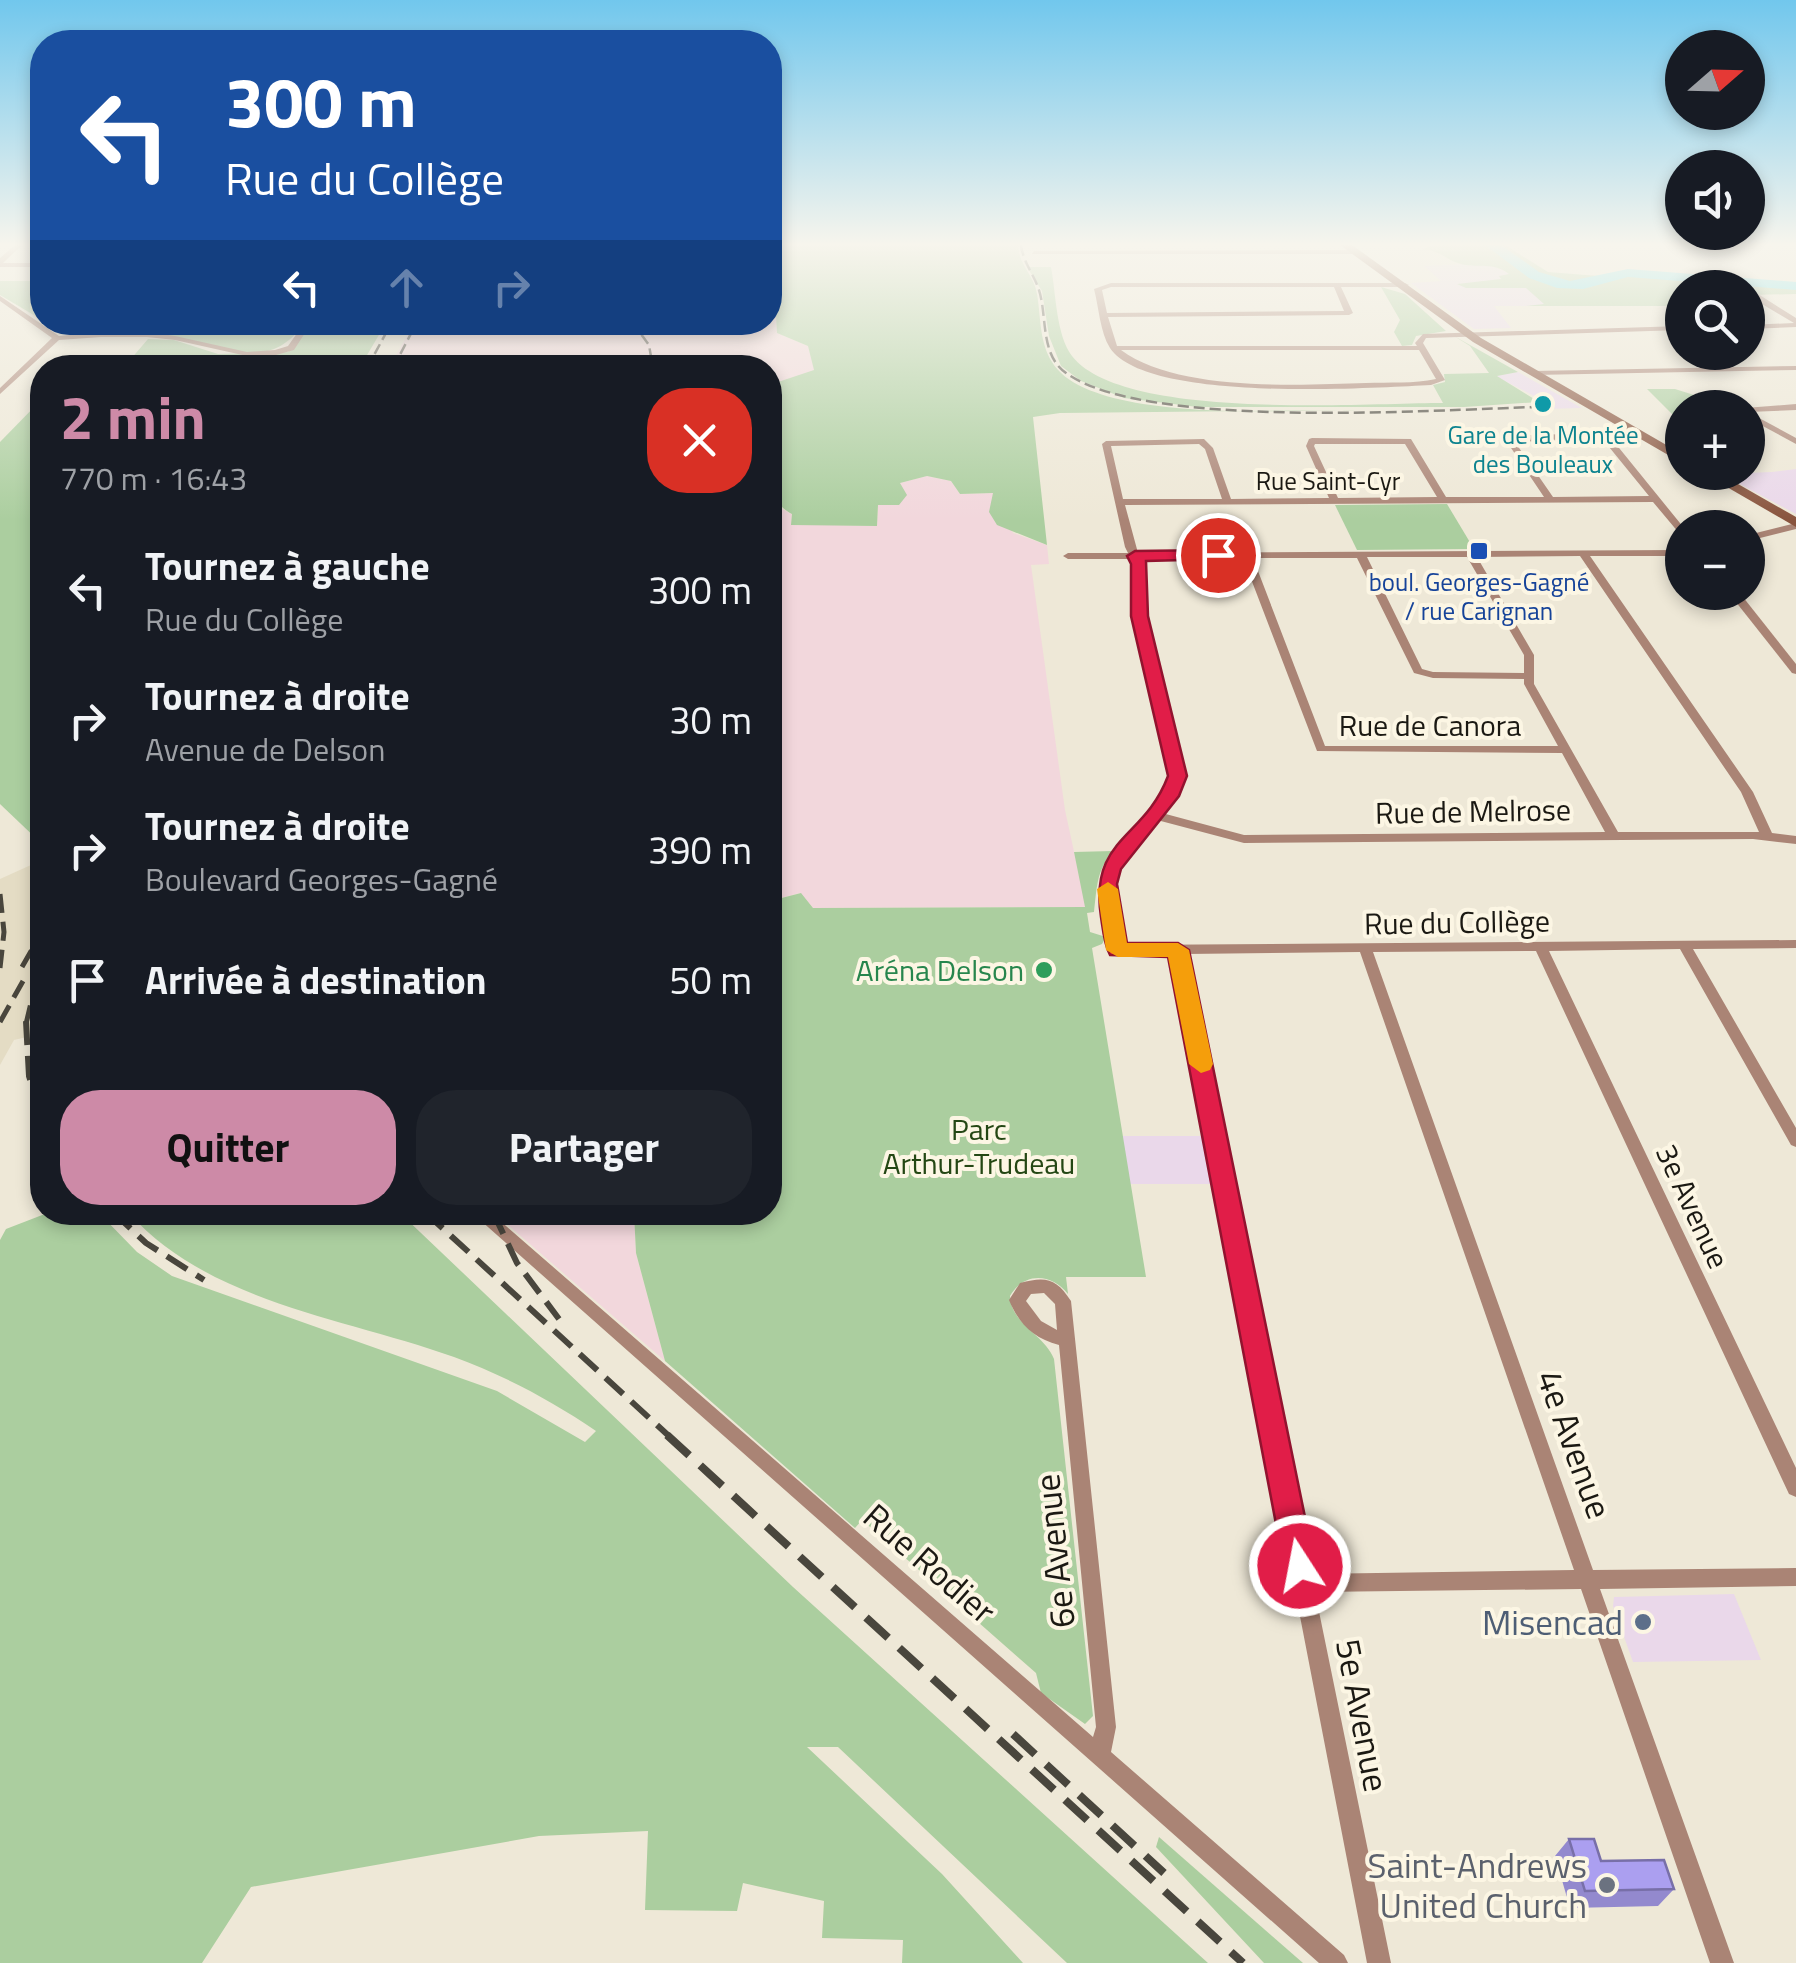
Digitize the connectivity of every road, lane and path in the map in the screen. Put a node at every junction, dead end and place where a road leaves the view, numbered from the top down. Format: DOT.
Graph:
graph roads {
  1 [pos="296,337"];
  2 [pos="1111,337"];
  3 [pos="1423,337"];
  4 [pos="1472,337"];
  5 [pos="57,338"];
  6 [pos="1114,348"];
  7 [pos="1422,348"];
  8 [pos="37,355"];
  9 [pos="30,361"];
  10 [pos="1796,368"];
  11 [pos="1533,372"];
  12 [pos="5,382"];
  13 [pos="0,392"];
  14 [pos="1796,406"];
  15 [pos="1765,410"];
  16 [pos="1765,422"];
  17 [pos="1796,441"];
  18 [pos="1665,449"];
  19 [pos="1738,490"];
  20 [pos="1443,500"];
  21 [pos="1551,500"];
  22 [pos="1657,500"];
  23 [pos="1336,501"];
  24 [pos="1120,502"];
  25 [pos="1228,502"];
  26 [pos="1665,510"];
  27 [pos="1796,524"];
  28 [pos="1765,533"];
  29 [pos="1665,553"];
  30 [pos="1470,554"];
  31 [pos="1582,554"];
  32 [pos="1247,555"];
  33 [pos="1361,555"];
  34 [pos="1068,556"];
  35 [pos="1135,556"];
  36 [pos="1747,610"];
  37 [pos="1796,671"];
  38 [pos="1527,676"];
  39 [pos="1566,750"];
  40 [pos="1154,815"];
  41 [pos="1614,835"];
  42 [pos="1767,836"];
  43 [pos="1796,840"];
  44 [pos="1796,944"];
  45 [pos="1684,945"];
  46 [pos="1540,946"];
  47 [pos="1365,948"];
  48 [pos="1178,950"];
  49 [pos="1796,1141"];
  50 [pos="494,1225"];
  51 [pos="1063,1338"];
  52 [pos="1796,1488"];
  53 [pos="1796,1578"];
  54 [pos="1589,1580"];
  55 [pos="1303,1583"];
  56 [pos="1100,1756"];
  57 [pos="1336,1963"];
  58 [pos="1378,1963"];
  59 [pos="1722,1963"];
  1 -- 5 [label="street"];
  2 -- 6 [label="street"];
  3 -- 7 [label="street"];
  4 -- 11 [label="street"];
  5 -- 8 [label="street"];
  6 -- 7 [label="street"];
  6 -- 7 [label="street"];
  9 -- 12 [label="street"];
  10 -- 11 [label="street"];
  11 -- 18 [label="street"];
  12 -- 13 [label="street"];
  14 -- 15 [label="street"];
  16 -- 17 [label="street"];
  19 -- 27 [label="street"];
  20 -- 21 [label="street, Rue Saint-Cyr"];
  20 -- 23 [label="street, Rue Saint-Cyr"];
  20 -- 23 [label="street"];
  21 -- 22 [label="street, Rue Saint-Cyr"];
  21 -- 22 [label="street"];
  22 -- 26 [label="street"];
  23 -- 25 [label="street, Rue Saint-Cyr"];
  24 -- 25 [label="street, Rue Saint-Cyr"];
  24 -- 25 [label="street"];
  24 -- 35 [label="street"];
  27 -- 28 [label="street"];
  29 -- 31 [label="street"];
  30 -- 31 [label="street"];
  30 -- 33 [label="street"];
  30 -- 38 [label="street"];
  31 -- 42 [label="street"];
  32 -- 33 [label="street"];
  32 -- 35 [label="street"];
  32 -- 39 [label="street, Rue de Canora"];
  33 -- 38 [label="street"];
  34 -- 35 [label="street"];
  35 -- 40 [label="street"];
  36 -- 37 [label="street"];
  38 -- 39 [label="street"];
  39 -- 41 [label="street"];
  40 -- 41 [label="street, Rue de Melrose"];
  40 -- 48 [label="street, Rue du Collège"];
  41 -- 42 [label="street, Rue de Melrose"];
  42 -- 43 [label="street, Rue de Melrose"];
  44 -- 45 [label="street, Rue du Collège"];
  45 -- 46 [label="street, Rue du Collège"];
  45 -- 49 [label="street"];
  46 -- 47 [label="street, Rue du Collège"];
  46 -- 52 [label="street, 3e Avenue"];
  47 -- 48 [label="street, Rue du Collège"];
  47 -- 54 [label="street, 4e Avenue"];
  48 -- 55 [label="street, 5e Avenue"];
  50 -- 56 [label="street, Rue Rodier"];
  51 -- 56 [label="street, 6e Avenue"];
  53 -- 54 [label="street"];
  54 -- 55 [label="street"];
  54 -- 59 [label="street, 4e Avenue"];
  55 -- 58 [label="street, 5e Avenue"];
  56 -- 57 [label="street, Rue Rodier"];
}
